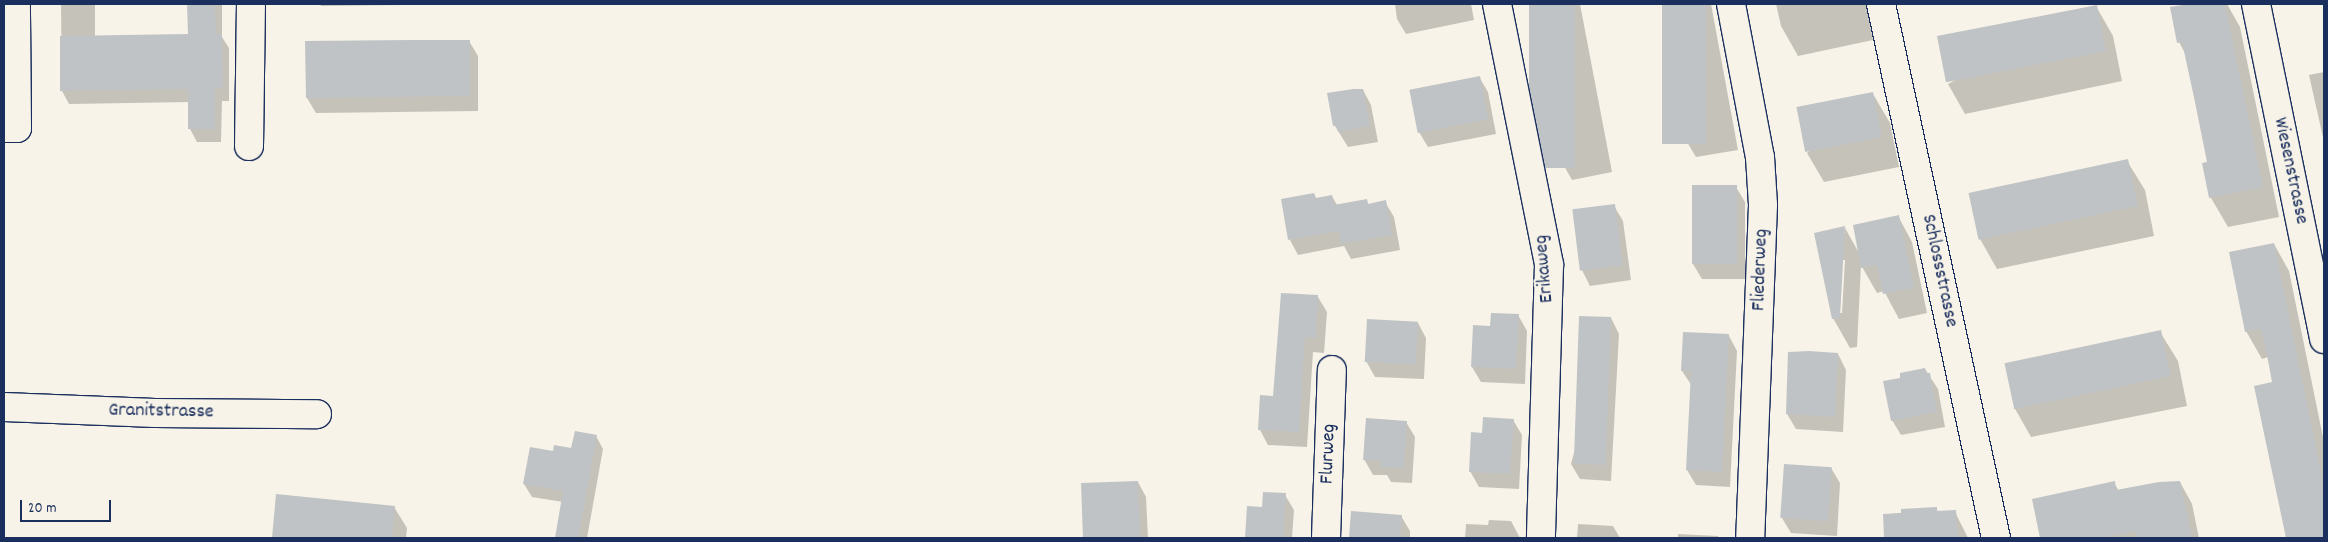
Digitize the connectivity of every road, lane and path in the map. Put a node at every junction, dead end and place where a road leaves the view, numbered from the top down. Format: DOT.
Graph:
graph roads {
  1 [pos="16,4"];
  2 [pos="251,4"];
  3 [pos="1497,4"];
  4 [pos="1731,4"];
  5 [pos="1881,4"];
  6 [pos="2256,4"];
  7 [pos="10,128"];
  8 [pos="250,146"];
  9 [pos="2324,339"];
  10 [pos="1332,370"];
  11 [pos="4,407"];
  12 [pos="317,414"];
  13 [pos="1326,538"];
  14 [pos="1541,538"];
  15 [pos="1750,538"];
  16 [pos="1996,538"];
  1 -- 7 [label="street"];
  2 -- 8 [label="street"];
  3 -- 14 [label="street, Erikaweg"];
  4 -- 15 [label="street, Fliederweg"];
  5 -- 16 [label="street, Schlossstrasse"];
  6 -- 9 [label="street, Wiesenstrasse"];
  10 -- 13 [label="street, Flurweg"];
  11 -- 12 [label="street, Granitstrasse"];
}
